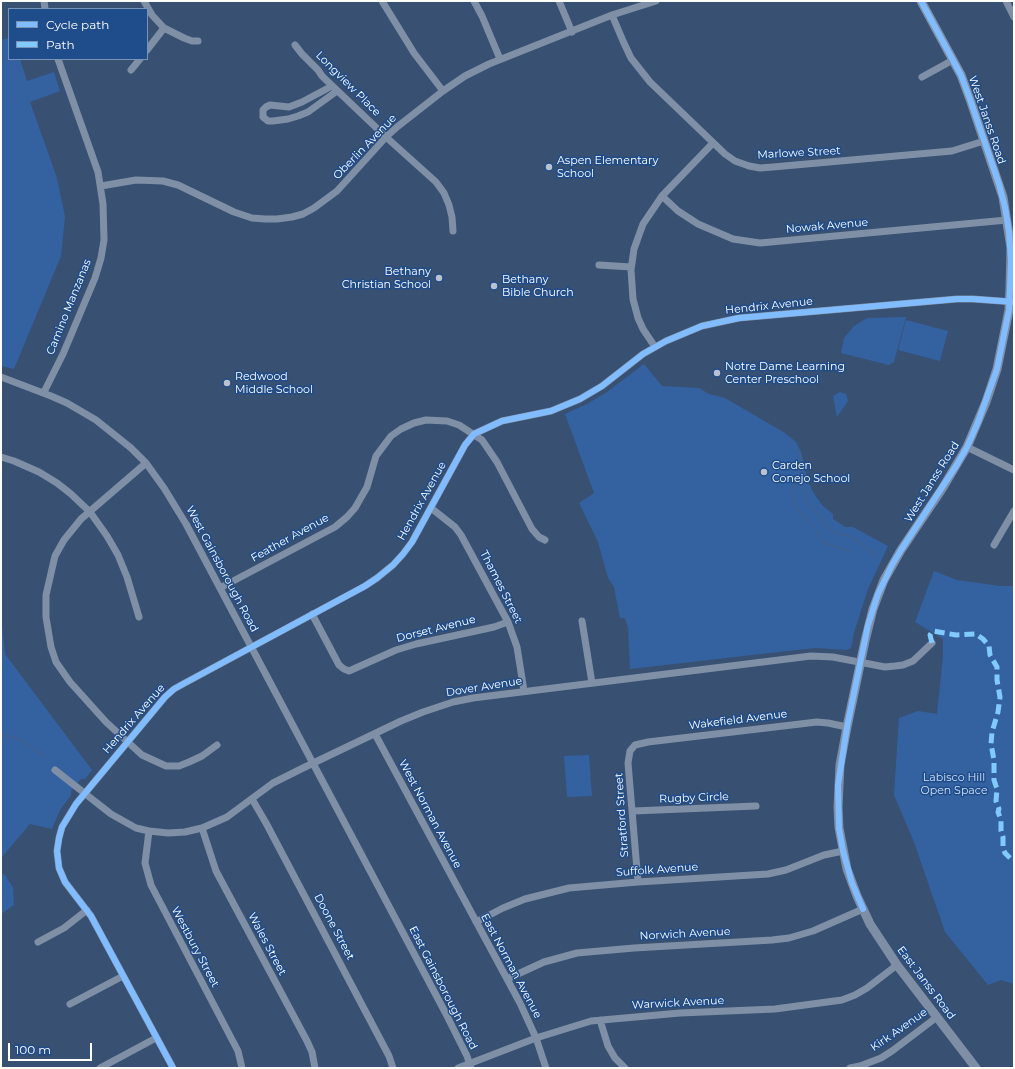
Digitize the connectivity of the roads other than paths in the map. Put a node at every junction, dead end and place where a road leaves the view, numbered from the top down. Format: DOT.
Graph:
graph roads {
  1 [pos="144,1"];
  2 [pos="382,1"];
  3 [pos="474,1"];
  4 [pos="559,1"];
  5 [pos="656,1"];
  6 [pos="921,1"];
  7 [pos="1006,1"];
  8 [pos="612,16"];
  9 [pos="1014,17"];
  10 [pos="164,28"];
  11 [pos="572,32"];
  12 [pos="198,40"];
  13 [pos="295,45"];
  14 [pos="148,49"];
  15 [pos="500,59"];
  16 [pos="58,60"];
  17 [pos="139,60"];
  18 [pos="953,60"];
  19 [pos="132,70"];
  20 [pos="922,77"];
  21 [pos="334,88"];
  22 [pos="443,91"];
  23 [pos="386,137"];
  24 [pos="984,141"];
  25 [pos="713,143"];
  26 [pos="101,186"];
  27 [pos="662,196"];
  28 [pos="1007,220"];
  29 [pos="452,231"];
  30 [pos="599,265"];
  31 [pos="631,267"];
  32 [pos="1012,302"];
  33 [pos="655,346"];
  34 [pos="1,377"];
  35 [pos="44,392"];
  36 [pos="474,434"];
  37 [pos="967,447"];
  38 [pos="1,457"];
  39 [pos="146,463"];
  40 [pos="1014,470"];
  41 [pos="431,508"];
  42 [pos="1014,511"];
  43 [pos="90,512"];
  44 [pos="545,540"];
  45 [pos="994,545"];
  46 [pos="220,588"];
  47 [pos="312,614"];
  48 [pos="139,616"];
  49 [pos="582,621"];
  50 [pos="508,622"];
  51 [pos="932,643"];
  52 [pos="250,647"];
  53 [pos="860,662"];
  54 [pos="592,683"];
  55 [pos="524,692"];
  56 [pos="847,727"];
  57 [pos="375,734"];
  58 [pos="126,742"];
  59 [pos="218,745"];
  60 [pos="632,748"];
  61 [pos="312,764"];
  62 [pos="55,770"];
  63 [pos="84,794"];
  64 [pos="252,798"];
  65 [pos="756,806"];
  66 [pos="633,811"];
  67 [pos="202,828"];
  68 [pos="149,831"];
  69 [pos="843,851"];
  70 [pos="638,882"];
  71 [pos="466,904"];
  72 [pos="863,909"];
  73 [pos="87,910"];
  74 [pos="395,919"];
  75 [pos="476,922"];
  76 [pos="38,942"];
  77 [pos="897,965"];
  78 [pos="123,976"];
  79 [pos="507,979"];
  80 [pos="70,1004"];
  81 [pos="937,1017"];
  82 [pos="600,1020"];
  83 [pos="156,1038"];
  84 [pos="536,1038"];
  85 [pos="470,1066"];
  86 [pos="100,1068"];
  87 [pos="173,1068"];
  88 [pos="242,1068"];
  89 [pos="315,1068"];
  90 [pos="393,1068"];
  91 [pos="458,1068"];
  92 [pos="546,1068"];
  93 [pos="625,1068"];
  94 [pos="850,1068"];
  95 [pos="976,1068"];
  1 -- 10 [label="street"];
  2 -- 22 [label="street"];
  3 -- 15 [label="street"];
  4 -- 11 [label="street"];
  5 -- 8 [label="street, Oberlin Avenue"];
  6 -- 18 [label="main road, West Janss Road"];
  7 -- 9 [label="street"];
  8 -- 11 [label="street, Oberlin Avenue"];
  8 -- 25 [label="street, Marlowe Street"];
  10 -- 12 [label="street"];
  10 -- 14 [label="street"];
  11 -- 15 [label="street, Oberlin Avenue"];
  13 -- 21 [label="street, Longview Place"];
  15 -- 22 [label="street, Oberlin Avenue"];
  16 -- 26 [label="street, Camino Manzanas"];
  17 -- 19 [label="street"];
  18 -- 20 [label="street"];
  18 -- 24 [label="main road, West Janss Road"];
  21 -- 21 [label="street"];
  21 -- 23 [label="street, Longview Place"];
  22 -- 23 [label="street, Oberlin Avenue"];
  23 -- 26 [label="street, Oberlin Avenue"];
  23 -- 29 [label="street, Longview Place"];
  24 -- 25 [label="street, Marlowe Street"];
  24 -- 28 [label="main road, West Janss Road"];
  25 -- 27 [label="street"];
  26 -- 35 [label="street, Camino Manzanas"];
  27 -- 28 [label="street, Nowak Avenue"];
  27 -- 31 [label="street"];
  28 -- 32 [label="main road, West Janss Road"];
  30 -- 31 [label="street"];
  31 -- 33 [label="street"];
  32 -- 33 [label="street, Hendrix Avenue"];
  32 -- 37 [label="main road, West Janss Road"];
  33 -- 36 [label="street, Hendrix Avenue"];
  34 -- 35 [label="street"];
  35 -- 39 [label="street, West Gainsborough Road"];
  36 -- 41 [label="street, Hendrix Avenue"];
  36 -- 44 [label="street, Feather Avenue"];
  36 -- 46 [label="street, Feather Avenue"];
  37 -- 40 [label="street"];
  37 -- 53 [label="main road, West Janss Road"];
  38 -- 43 [label="street"];
  39 -- 43 [label="street"];
  39 -- 46 [label="street, West Gainsborough Road"];
  41 -- 47 [label="street, Hendrix Avenue"];
  41 -- 50 [label="street, Thames Street"];
  42 -- 45 [label="street"];
  43 -- 48 [label="street"];
  43 -- 58 [label="street"];
  46 -- 52 [label="street, West Gainsborough Road"];
  47 -- 50 [label="street, Dorset Avenue"];
  47 -- 52 [label="street, Hendrix Avenue"];
  49 -- 54 [label="street"];
  50 -- 55 [label="street, Thames Street"];
  51 -- 53 [label="street, Dover Avenue"];
  52 -- 58 [label="street, Hendrix Avenue"];
  52 -- 61 [label="street, West Gainsborough Road"];
  53 -- 54 [label="street, Dover Avenue"];
  53 -- 56 [label="main road, West Janss Road"];
  54 -- 55 [label="street, Dover Avenue"];
  55 -- 57 [label="street, Dover Avenue"];
  56 -- 60 [label="street, Wakefield Avenue"];
  56 -- 69 [label="main road, West Janss Road"];
  57 -- 61 [label="street, Dover Avenue"];
  57 -- 71 [label="street, West Norman Avenue"];
  58 -- 59 [label="street"];
  58 -- 63 [label="street, Hendrix Avenue"];
  60 -- 66 [label="street, Stratford Street"];
  61 -- 64 [label="street, Dover Avenue"];
  61 -- 74 [label="street, West Gainsborough Road"];
  62 -- 63 [label="street, Dover Avenue"];
  63 -- 68 [label="street, Dover Avenue"];
  63 -- 73 [label="street, Hendrix Avenue"];
  64 -- 67 [label="street, Dover Avenue"];
  64 -- 90 [label="street, Doone Street"];
  65 -- 66 [label="street, Rugby Circle"];
  66 -- 70 [label="street, Stratford Street"];
  67 -- 68 [label="street, Dover Avenue"];
  67 -- 89 [label="street, Wales Street"];
  68 -- 88 [label="street, Westbury Street"];
  69 -- 70 [label="street, Suffolk Avenue"];
  69 -- 72 [label="main road, West Janss Road"];
  70 -- 75 [label="street, Suffolk Avenue"];
  71 -- 75 [label="street, East Norman Avenue"];
  72 -- 77 [label="main road, East Janss Road"];
  72 -- 79 [label="street, Norwich Avenue"];
  73 -- 76 [label="street"];
  73 -- 78 [label="street, Hendrix Avenue"];
  74 -- 85 [label="street, East Gainsborough Road"];
  75 -- 79 [label="street, East Norman Avenue"];
  77 -- 81 [label="main road, East Janss Road"];
  77 -- 82 [label="street, Warwick Avenue"];
  78 -- 80 [label="street"];
  78 -- 83 [label="street, Hendrix Avenue"];
  79 -- 84 [label="street, East Norman Avenue"];
  81 -- 94 [label="street, Kirk Avenue"];
  81 -- 95 [label="main road, East Janss Road"];
  82 -- 84 [label="street, Warwick Avenue"];
  82 -- 93 [label="street"];
  83 -- 86 [label="street"];
  83 -- 87 [label="street, Hendrix Avenue"];
  84 -- 85 [label="street, Warwick Avenue"];
  84 -- 92 [label="street, East Norman Avenue"];
  85 -- 91 [label="street, Warwick Avenue"];
}
